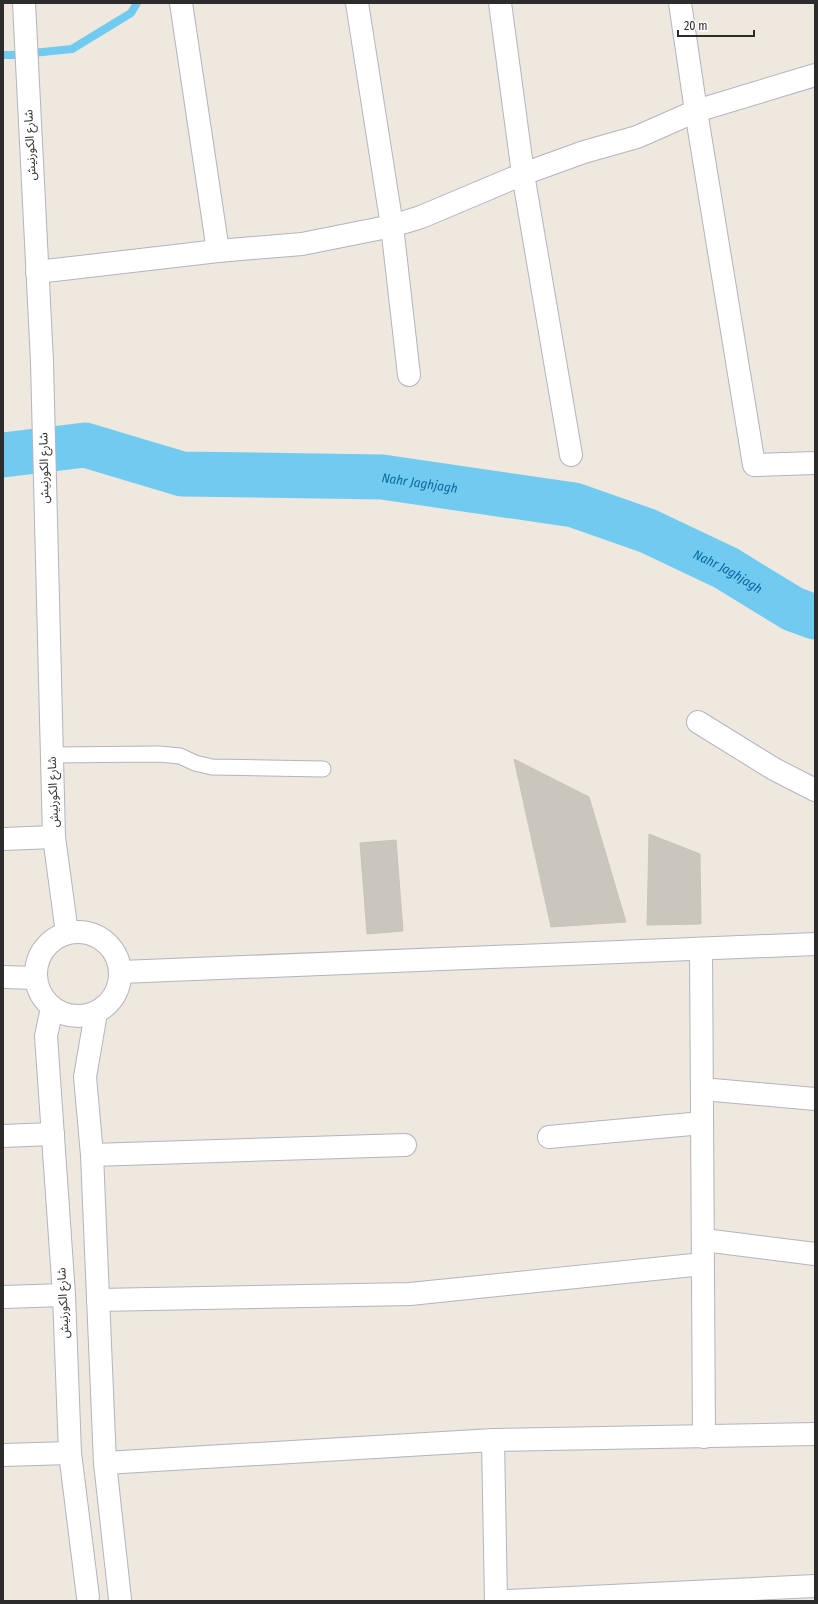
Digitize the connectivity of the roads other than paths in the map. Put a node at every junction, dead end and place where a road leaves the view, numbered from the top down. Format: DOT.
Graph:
graph roads {
  1 [pos="181,3"];
  2 [pos="357,3"];
  3 [pos="500,3"];
  4 [pos="680,3"];
  5 [pos="24,6"];
  6 [pos="815,75"];
  7 [pos="696,111"];
  8 [pos="523,174"];
  9 [pos="392,226"];
  10 [pos="218,251"];
  11 [pos="37,272"];
  12 [pos="409,375"];
  13 [pos="571,455"];
  14 [pos="815,463"];
  15 [pos="698,722"];
  16 [pos="52,755"];
  17 [pos="323,769"];
  18 [pos="815,790"];
  19 [pos="54,836"];
  20 [pos="3,839"];
  21 [pos="67,933"];
  22 [pos="815,944"];
  23 [pos="701,949"];
  24 [pos="121,972"];
  25 [pos="3,977"];
  26 [pos="36,978"];
  27 [pos="52,1008"];
  28 [pos="96,1013"];
  29 [pos="702,1089"];
  30 [pos="815,1099"];
  31 [pos="702,1123"];
  32 [pos="53,1134"];
  33 [pos="3,1136"];
  34 [pos="549,1137"];
  35 [pos="405,1145"];
  36 [pos="92,1155"];
  37 [pos="704,1240"];
  38 [pos="815,1254"];
  39 [pos="703,1264"];
  40 [pos="64,1295"];
  41 [pos="3,1297"];
  42 [pos="98,1300"];
  43 [pos="815,1434"];
  44 [pos="704,1437"];
  45 [pos="493,1440"];
  46 [pos="70,1453"];
  47 [pos="3,1455"];
  48 [pos="104,1463"];
  49 [pos="815,1586"];
  50 [pos="86,1599"];
  51 [pos="121,1600"];
  52 [pos="496,1601"];
  53 [pos="508,1601"];
  1 -- 10 [label="street"];
  2 -- 9 [label="street"];
  3 -- 8 [label="street"];
  4 -- 7 [label="street"];
  5 -- 11 [label="street, شارع الكورنيش"];
  6 -- 7 [label="street"];
  7 -- 8 [label="street"];
  7 -- 14 [label="street"];
  8 -- 9 [label="street"];
  8 -- 13 [label="street"];
  9 -- 10 [label="street"];
  9 -- 12 [label="street"];
  10 -- 11 [label="street"];
  11 -- 16 [label="street, شارع الكورنيش"];
  15 -- 18 [label="street"];
  16 -- 17 [label="lane"];
  16 -- 19 [label="street, شارع الكورنيش"];
  19 -- 20 [label="street"];
  19 -- 21 [label="street, شارع الكورنيش"];
  21 -- 24 [label="street"];
  21 -- 26 [label="street"];
  22 -- 23 [label="street"];
  23 -- 24 [label="street"];
  23 -- 29 [label="street"];
  24 -- 28 [label="street"];
  25 -- 26 [label="street"];
  26 -- 27 [label="street"];
  27 -- 28 [label="street"];
  27 -- 32 [label="street, شارع الكورنيش"];
  28 -- 36 [label="street"];
  29 -- 30 [label="street"];
  29 -- 31 [label="street"];
  31 -- 34 [label="street"];
  31 -- 37 [label="street"];
  32 -- 33 [label="street"];
  32 -- 40 [label="street, شارع الكورنيش"];
  35 -- 36 [label="street"];
  36 -- 42 [label="street"];
  37 -- 38 [label="street"];
  37 -- 39 [label="street"];
  39 -- 42 [label="street"];
  39 -- 44 [label="street"];
  40 -- 41 [label="street"];
  40 -- 46 [label="street, شارع الكورنيش"];
  42 -- 48 [label="street"];
  43 -- 44 [label="street"];
  44 -- 45 [label="street"];
  45 -- 48 [label="street"];
  45 -- 52 [label="street"];
  46 -- 47 [label="street"];
  46 -- 50 [label="street, شارع الكورنيش"];
  48 -- 51 [label="street"];
  49 -- 53 [label="street"];
  50 -- 51 [label="street"];
}
